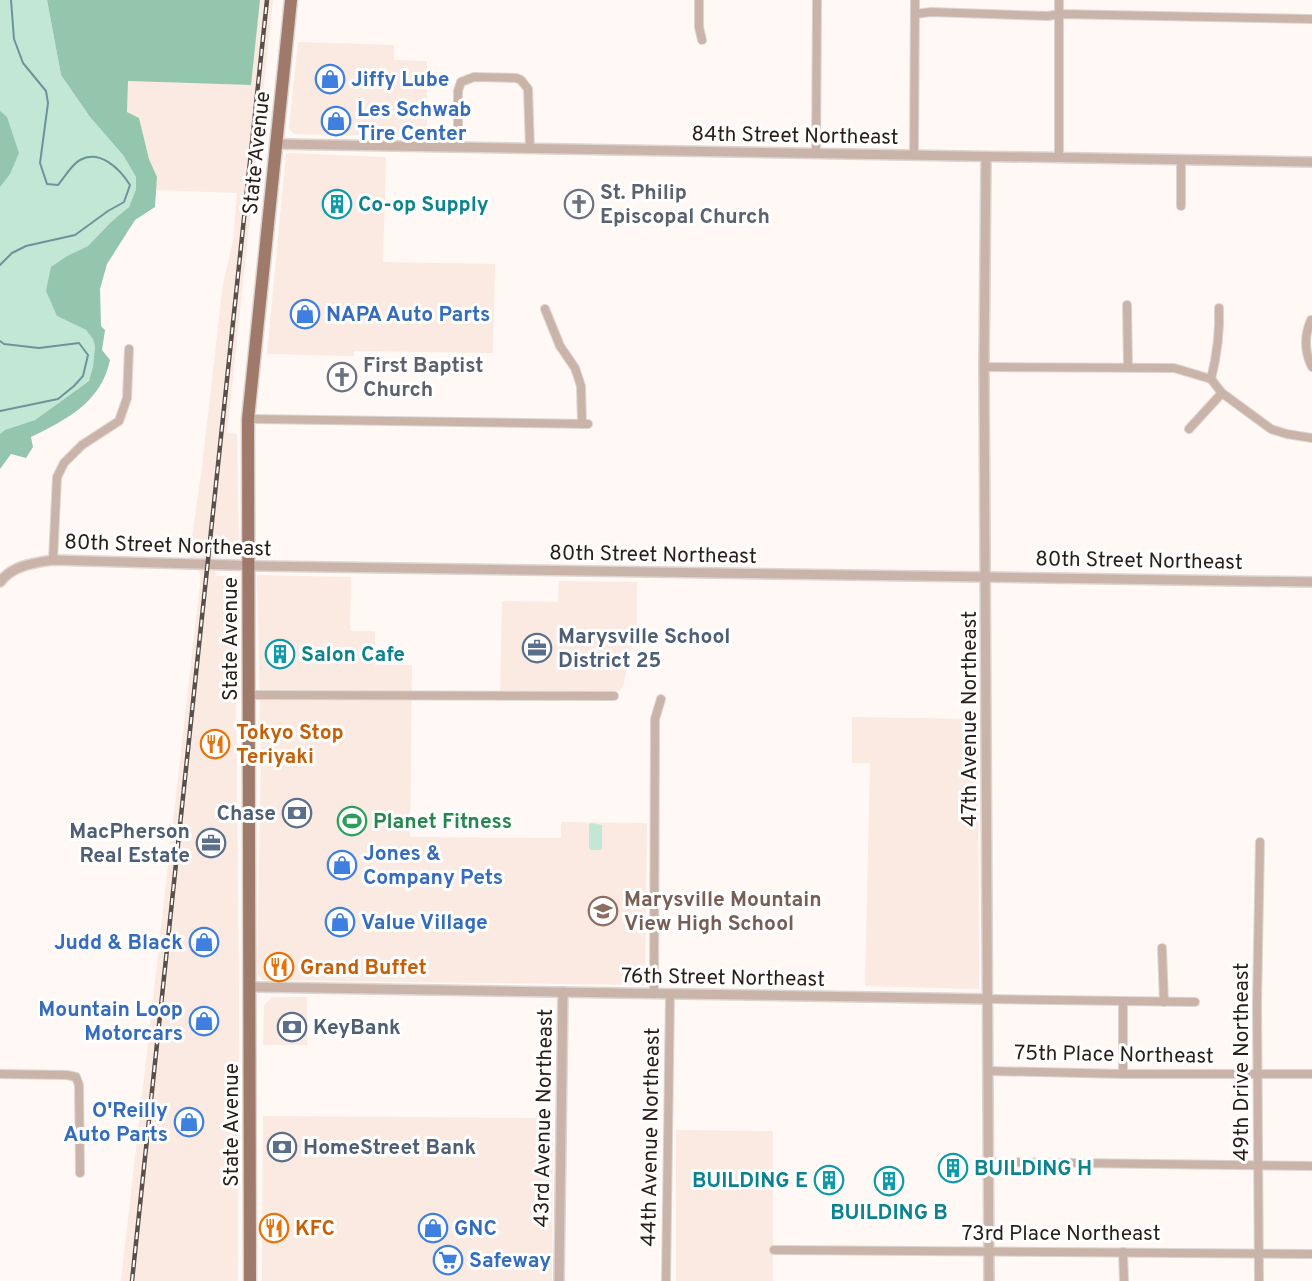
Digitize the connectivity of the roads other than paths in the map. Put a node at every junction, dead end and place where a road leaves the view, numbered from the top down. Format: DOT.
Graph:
graph roads {
  1 [pos="291,0"];
  2 [pos="699,0"];
  3 [pos="817,0"];
  4 [pos="915,0"];
  5 [pos="1059,0"];
  6 [pos="915,14"];
  7 [pos="1059,14"];
  8 [pos="1312,19"];
  9 [pos="702,40"];
  10 [pos="276,144"];
  11 [pos="458,147"];
  12 [pos="530,149"];
  13 [pos="816,154"];
  14 [pos="914,155"];
  15 [pos="986,158"];
  16 [pos="1059,158"];
  17 [pos="1181,160"];
  18 [pos="1312,162"];
  19 [pos="1181,206"];
  20 [pos="1127,305"];
  21 [pos="1219,308"];
  22 [pos="545,309"];
  23 [pos="1311,320"];
  24 [pos="129,349"];
  25 [pos="984,367"];
  26 [pos="1128,367"];
  27 [pos="1312,367"];
  28 [pos="1211,379"];
  29 [pos="1222,393"];
  30 [pos="248,418"];
  31 [pos="1189,429"];
  32 [pos="1312,438"];
  33 [pos="54,560"];
  34 [pos="249,566"];
  35 [pos="986,576"];
  36 [pos="0,582"];
  37 [pos="1312,582"];
  38 [pos="249,695"];
  39 [pos="614,696"];
  40 [pos="661,699"];
  41 [pos="1260,842"];
  42 [pos="1162,948"];
  43 [pos="250,987"];
  44 [pos="563,992"];
  45 [pos="654,994"];
  46 [pos="670,994"];
  47 [pos="988,999"];
  48 [pos="1123,1001"];
  49 [pos="1164,1002"];
  50 [pos="1195,1002"];
  51 [pos="988,1071"];
  52 [pos="1258,1073"];
  53 [pos="0,1074"];
  54 [pos="1123,1074"];
  55 [pos="1312,1074"];
  56 [pos="988,1162"];
  57 [pos="1259,1165"];
  58 [pos="1312,1166"];
  59 [pos="80,1173"];
  60 [pos="774,1250"];
  61 [pos="989,1251"];
  62 [pos="1124,1252"];
  63 [pos="1260,1252"];
  64 [pos="1312,1254"];
  65 [pos="250,1281"];
  66 [pos="559,1281"];
  67 [pos="666,1281"];
  68 [pos="989,1281"];
  69 [pos="1124,1281"];
  70 [pos="1259,1281"];
  1 -- 10 [label="main road, State Avenue"];
  2 -- 9 [label="street"];
  3 -- 13 [label="street"];
  4 -- 6 [label="street"];
  5 -- 7 [label="street"];
  6 -- 7 [label="street"];
  6 -- 14 [label="street"];
  7 -- 8 [label="street"];
  7 -- 16 [label="street"];
  10 -- 11 [label="street, 84th Street Northeast"];
  10 -- 30 [label="main road, State Avenue"];
  11 -- 12 [label="street, 84th Street Northeast"];
  11 -- 12 [label="street"];
  12 -- 13 [label="street, 84th Street Northeast"];
  13 -- 14 [label="street, 84th Street Northeast"];
  14 -- 15 [label="street, 84th Street Northeast"];
  15 -- 16 [label="street, 84th Street Northeast"];
  15 -- 25 [label="street, 47th Avenue Northeast"];
  16 -- 17 [label="street, 84th Street Northeast"];
  17 -- 18 [label="street, 84th Street Northeast"];
  17 -- 19 [label="street"];
  20 -- 26 [label="street"];
  21 -- 28 [label="street"];
  22 -- 30 [label="street"];
  23 -- 27 [label="street"];
  24 -- 33 [label="street"];
  25 -- 26 [label="street"];
  25 -- 35 [label="street, 47th Avenue Northeast"];
  26 -- 28 [label="street"];
  28 -- 29 [label="street"];
  29 -- 31 [label="street"];
  29 -- 32 [label="street"];
  30 -- 34 [label="main road, State Avenue"];
  33 -- 34 [label="street, 80th Street Northeast"];
  33 -- 36 [label="street, 80th Street Northeast"];
  34 -- 35 [label="street, 80th Street Northeast"];
  34 -- 38 [label="main road, State Avenue"];
  35 -- 37 [label="street, 80th Street Northeast"];
  35 -- 47 [label="street, 47th Avenue Northeast"];
  38 -- 39 [label="street"];
  38 -- 43 [label="main road, State Avenue"];
  40 -- 45 [label="street"];
  41 -- 52 [label="street, 49th Drive Northeast"];
  42 -- 49 [label="street"];
  43 -- 44 [label="street, 76th Street Northeast"];
  43 -- 65 [label="main road, State Avenue"];
  44 -- 45 [label="street, 76th Street Northeast"];
  44 -- 66 [label="street, 43rd Avenue Northeast"];
  45 -- 46 [label="street, 76th Street Northeast"];
  46 -- 47 [label="street, 76th Street Northeast"];
  46 -- 67 [label="street, 44th Avenue Northeast"];
  47 -- 48 [label="street, 76th Street Northeast"];
  47 -- 51 [label="street, 47th Avenue Northeast"];
  48 -- 49 [label="street, 76th Street Northeast"];
  48 -- 54 [label="street"];
  49 -- 50 [label="street, 76th Street Northeast"];
  51 -- 54 [label="street, 75th Place Northeast"];
  51 -- 56 [label="street, 47th Avenue Northeast"];
  52 -- 54 [label="street, 75th Place Northeast"];
  52 -- 55 [label="street, 75th Place Northeast"];
  52 -- 57 [label="street, 49th Drive Northeast"];
  53 -- 59 [label="street"];
  56 -- 57 [label="street"];
  56 -- 61 [label="street, 47th Avenue Northeast"];
  57 -- 58 [label="street"];
  57 -- 63 [label="street, 49th Drive Northeast"];
  60 -- 61 [label="street, 73rd Place Northeast"];
  61 -- 62 [label="street, 73rd Place Northeast"];
  61 -- 68 [label="street, 47th Avenue Northeast"];
  62 -- 63 [label="street, 73rd Place Northeast"];
  62 -- 69 [label="street"];
  63 -- 64 [label="street, 73rd Place Northeast"];
  63 -- 70 [label="street, 49th Drive Northeast"];
}
